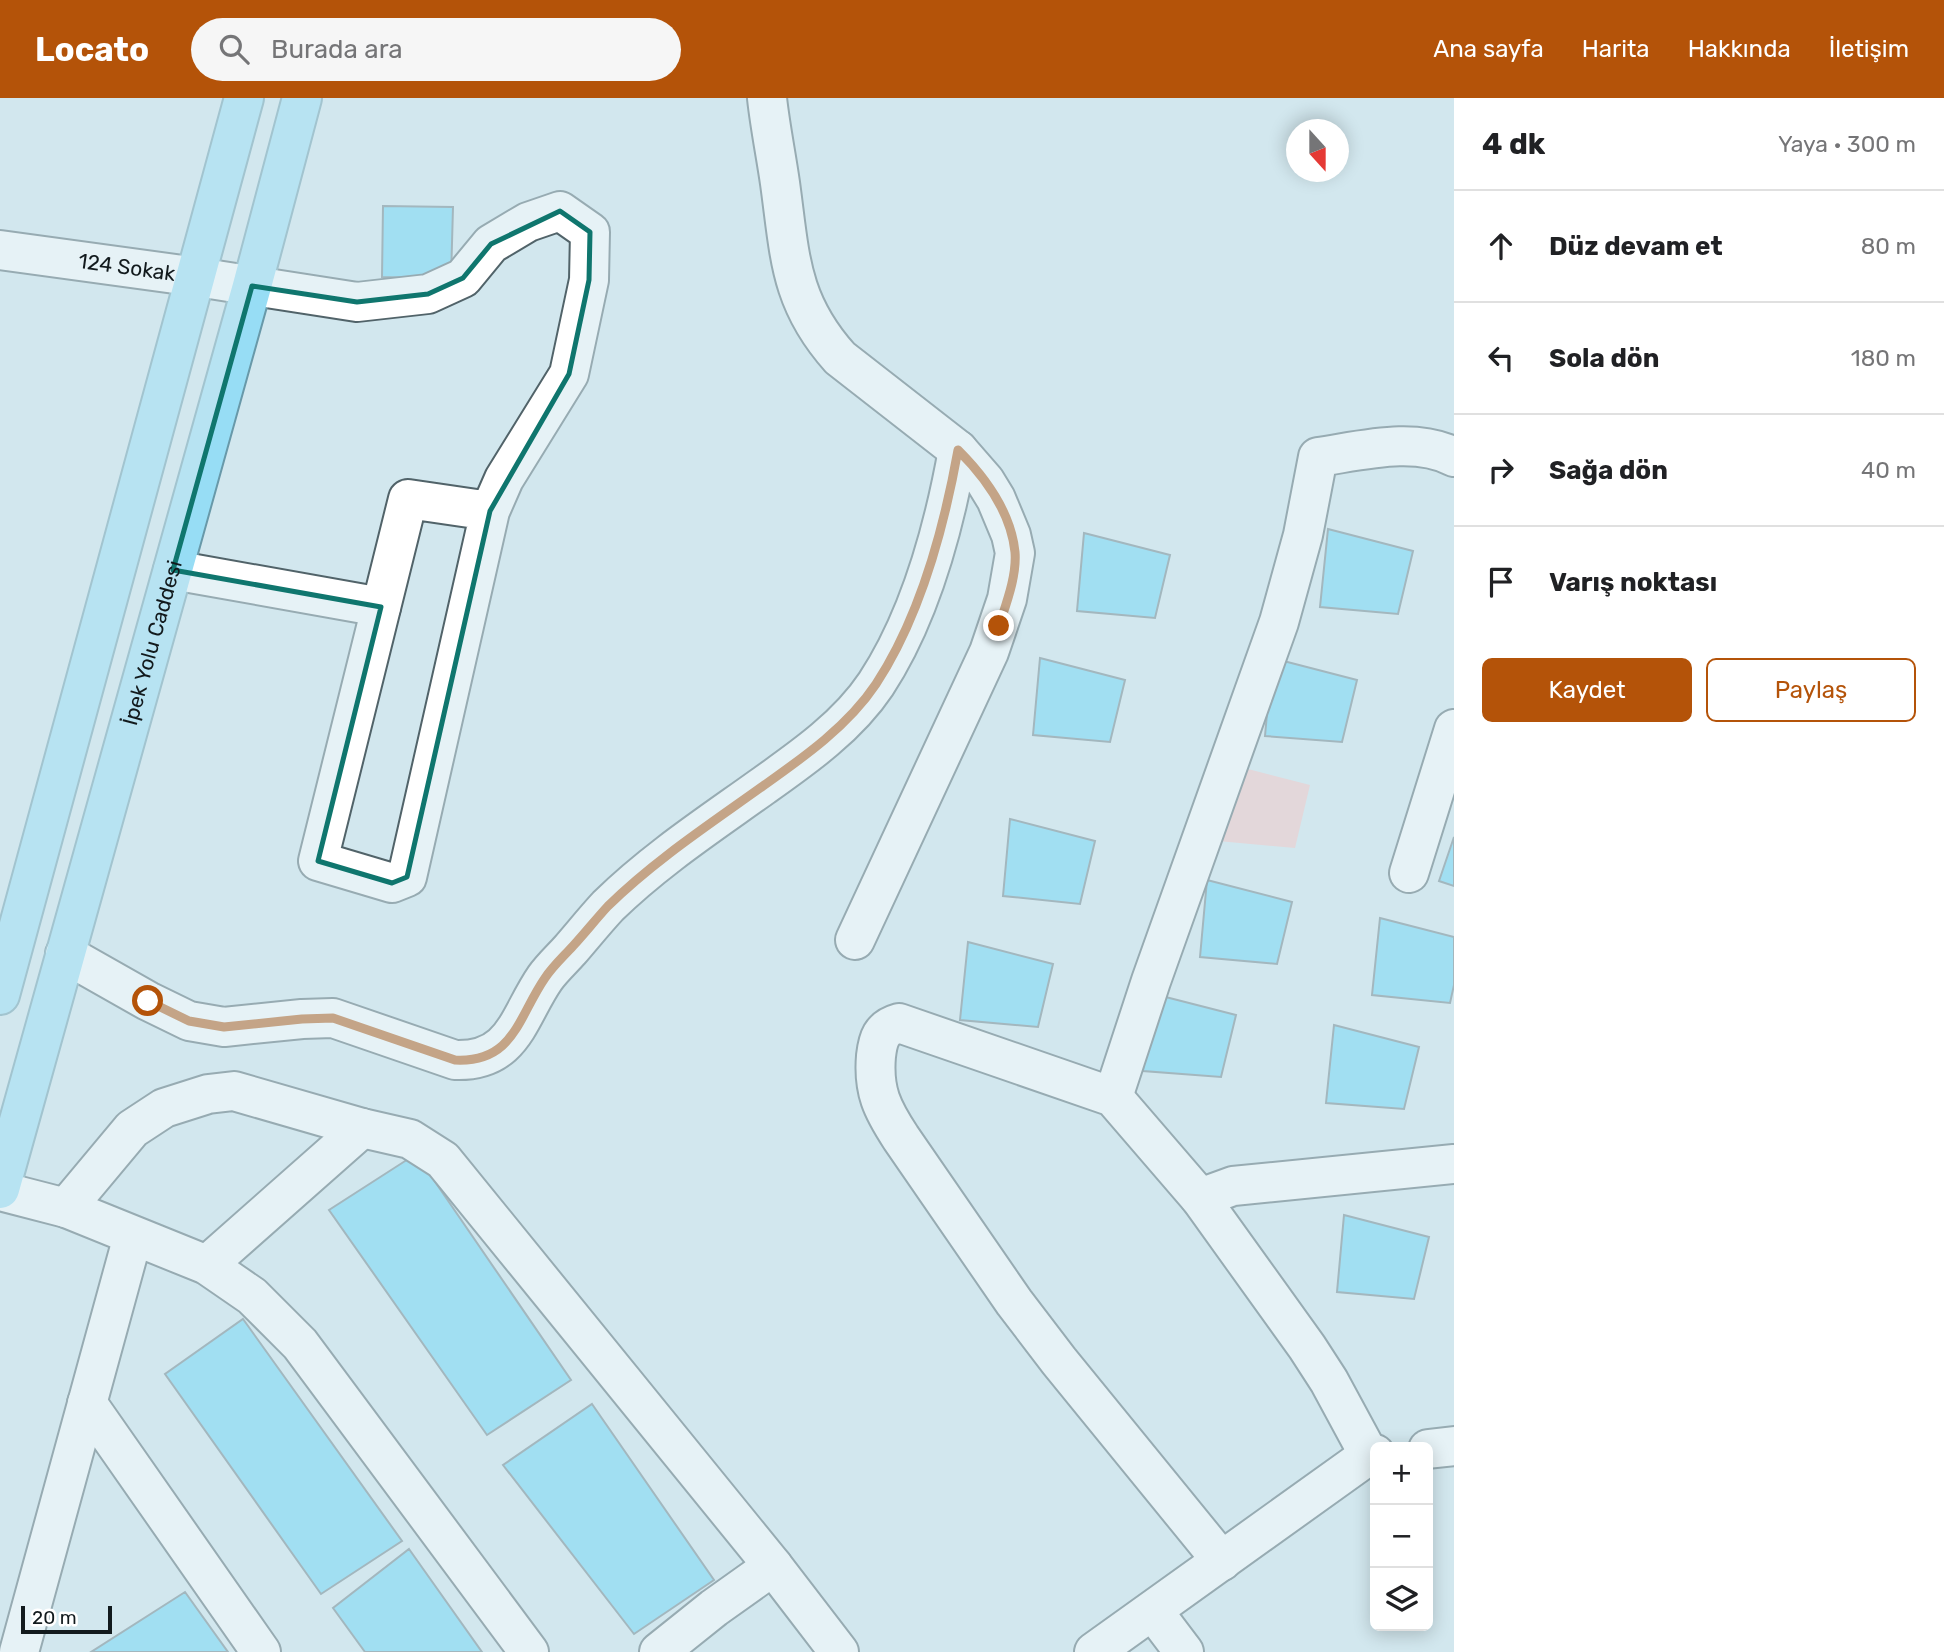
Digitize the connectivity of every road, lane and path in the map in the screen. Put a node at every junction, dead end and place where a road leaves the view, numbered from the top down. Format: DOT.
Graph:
graph roads {
  1 [pos="244,98"];
  2 [pos="302,98"];
  3 [pos="767,98"];
  4 [pos="0,250"];
  5 [pos="197,277"];
  6 [pos="252,286"];
  7 [pos="958,450"];
  8 [pos="1454,457"];
  9 [pos="490,511"];
  10 [pos="173,570"];
  11 [pos="381,607"];
  12 [pos="1454,729"];
  13 [pos="1409,873"];
  14 [pos="855,940"];
  15 [pos="7,942"];
  16 [pos="65,954"];
  17 [pos="0,995"];
  18 [pos="1113,1097"];
  19 [pos="362,1128"];
  20 [pos="1454,1164"];
  21 [pos="0,1190"];
  22 [pos="1199,1198"];
  23 [pos="66,1208"];
  24 [pos="133,1236"];
  25 [pos="207,1265"];
  26 [pos="87,1403"];
  27 [pos="1454,1446"];
  28 [pos="1433,1448"];
  29 [pos="1370,1452"];
  30 [pos="1370,1456"];
  31 [pos="1222,1561"];
  32 [pos="773,1566"];
  33 [pos="1153,1611"];
  34 [pos="19,1652"];
  35 [pos="261,1652"];
  36 [pos="529,1652"];
  37 [pos="659,1652"];
  38 [pos="839,1652"];
  39 [pos="1094,1652"];
  40 [pos="1184,1652"];
  1 -- 5 [label="highway"];
  2 -- 6 [label="highway, İpek Yolu Caddesi"];
  3 -- 7 [label="street"];
  4 -- 5 [label="street, 124 Sokak"];
  5 -- 6 [label="street, 124 Sokak"];
  5 -- 15 [label="highway"];
  6 -- 9 [label="street, 124 Sokak"];
  6 -- 10 [label="highway, İpek Yolu Caddesi"];
  7 -- 14 [label="street"];
  7 -- 16 [label="street"];
  8 -- 18 [label="street"];
  9 -- 11 [label="street"];
  9 -- 11 [label="street"];
  10 -- 11 [label="street"];
  10 -- 16 [label="highway, İpek Yolu Caddesi"];
  12 -- 13 [label="street"];
  15 -- 17 [label="highway"];
  16 -- 21 [label="highway, İpek Yolu Caddesi"];
  18 -- 22 [label="street"];
  18 -- 31 [label="street"];
  19 -- 23 [label="street"];
  19 -- 25 [label="street"];
  19 -- 32 [label="street"];
  20 -- 22 [label="street"];
  21 -- 23 [label="street"];
  22 -- 29 [label="street"];
  23 -- 24 [label="street"];
  24 -- 25 [label="street"];
  24 -- 26 [label="street"];
  25 -- 36 [label="street"];
  26 -- 34 [label="street"];
  26 -- 35 [label="street"];
  27 -- 28 [label="street"];
  30 -- 31 [label="street"];
  31 -- 33 [label="street"];
  32 -- 37 [label="street"];
  32 -- 38 [label="street"];
  33 -- 39 [label="street"];
  33 -- 40 [label="street"];
}
